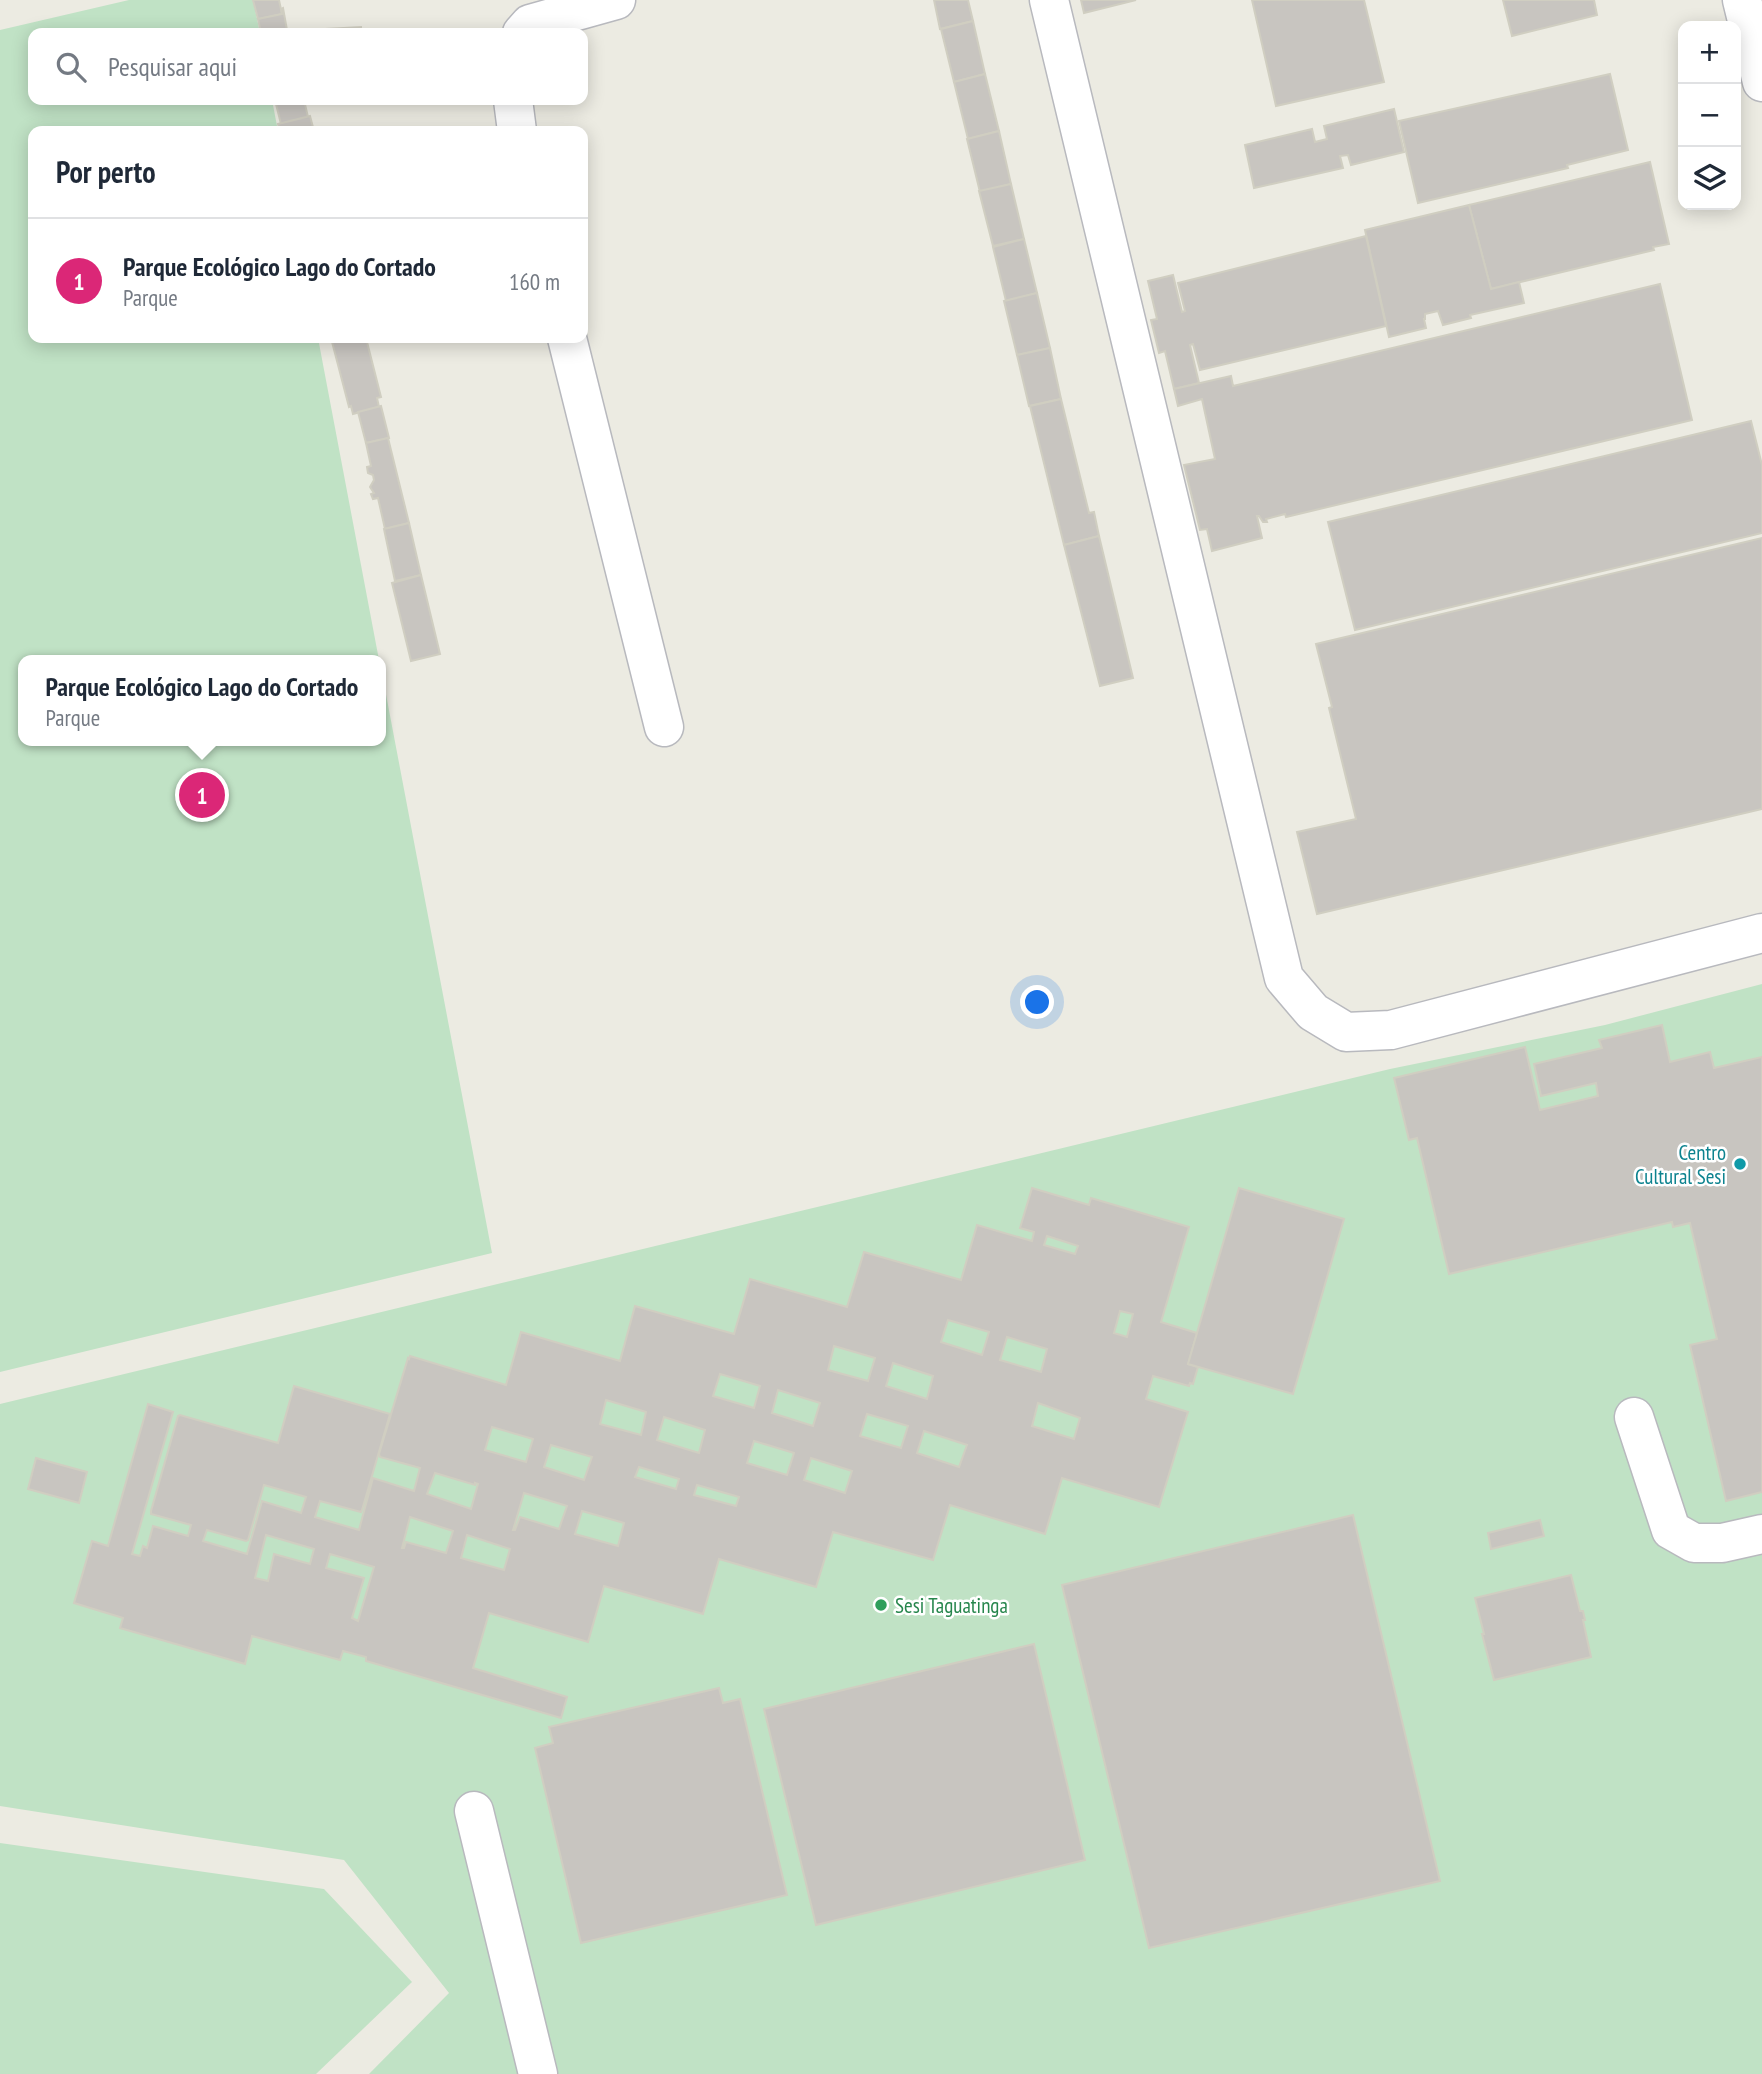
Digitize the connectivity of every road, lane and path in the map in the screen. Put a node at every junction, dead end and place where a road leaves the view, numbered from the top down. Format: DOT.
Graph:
graph roads {
  1 [pos="617,0"];
  2 [pos="1049,0"];
  3 [pos="1742,0"];
  4 [pos="526,28"];
  5 [pos="1762,82"];
  6 [pos="514,105"];
  7 [pos="516,126"];
  8 [pos="568,343"];
  9 [pos="664,727"];
  10 [pos="1762,933"];
  11 [pos="1634,1417"];
  12 [pos="1762,1534"];
  13 [pos="474,1811"];
  14 [pos="538,2074"];
  1 -- 4 [label="street"];
  2 -- 10 [label="street"];
  3 -- 5 [label="street"];
  6 -- 7 [label="street"];
  8 -- 9 [label="street"];
  11 -- 12 [label="street"];
  13 -- 14 [label="street"];
}
